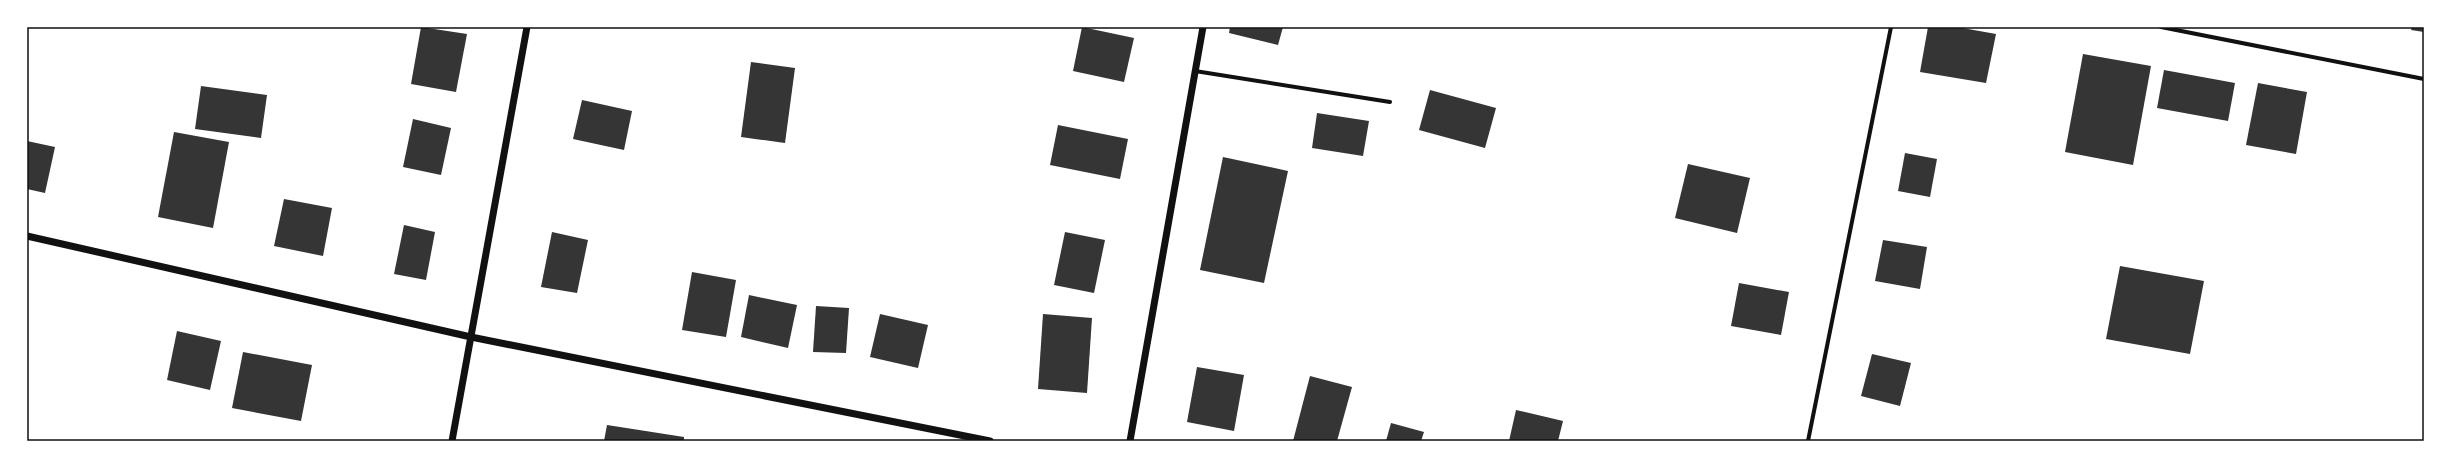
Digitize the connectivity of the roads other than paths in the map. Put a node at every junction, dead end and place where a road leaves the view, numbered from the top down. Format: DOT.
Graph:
graph roads {
  1 [pos="527,27"];
  2 [pos="1203,27"];
  3 [pos="1891,27"];
  4 [pos="2161,27"];
  5 [pos="1195,71"];
  6 [pos="2424,79"];
  7 [pos="1390,102"];
  8 [pos="27,236"];
  9 [pos="471,337"];
  10 [pos="452,441"];
  11 [pos="990,441"];
  12 [pos="1130,441"];
  13 [pos="1808,441"];
  1 -- 9 [label="street"];
  2 -- 5 [label="street"];
  3 -- 13 [label="street"];
  4 -- 6 [label="street"];
  5 -- 7 [label="street"];
  5 -- 12 [label="street"];
  8 -- 9 [label="street"];
  9 -- 10 [label="street"];
  9 -- 11 [label="street"];
}
